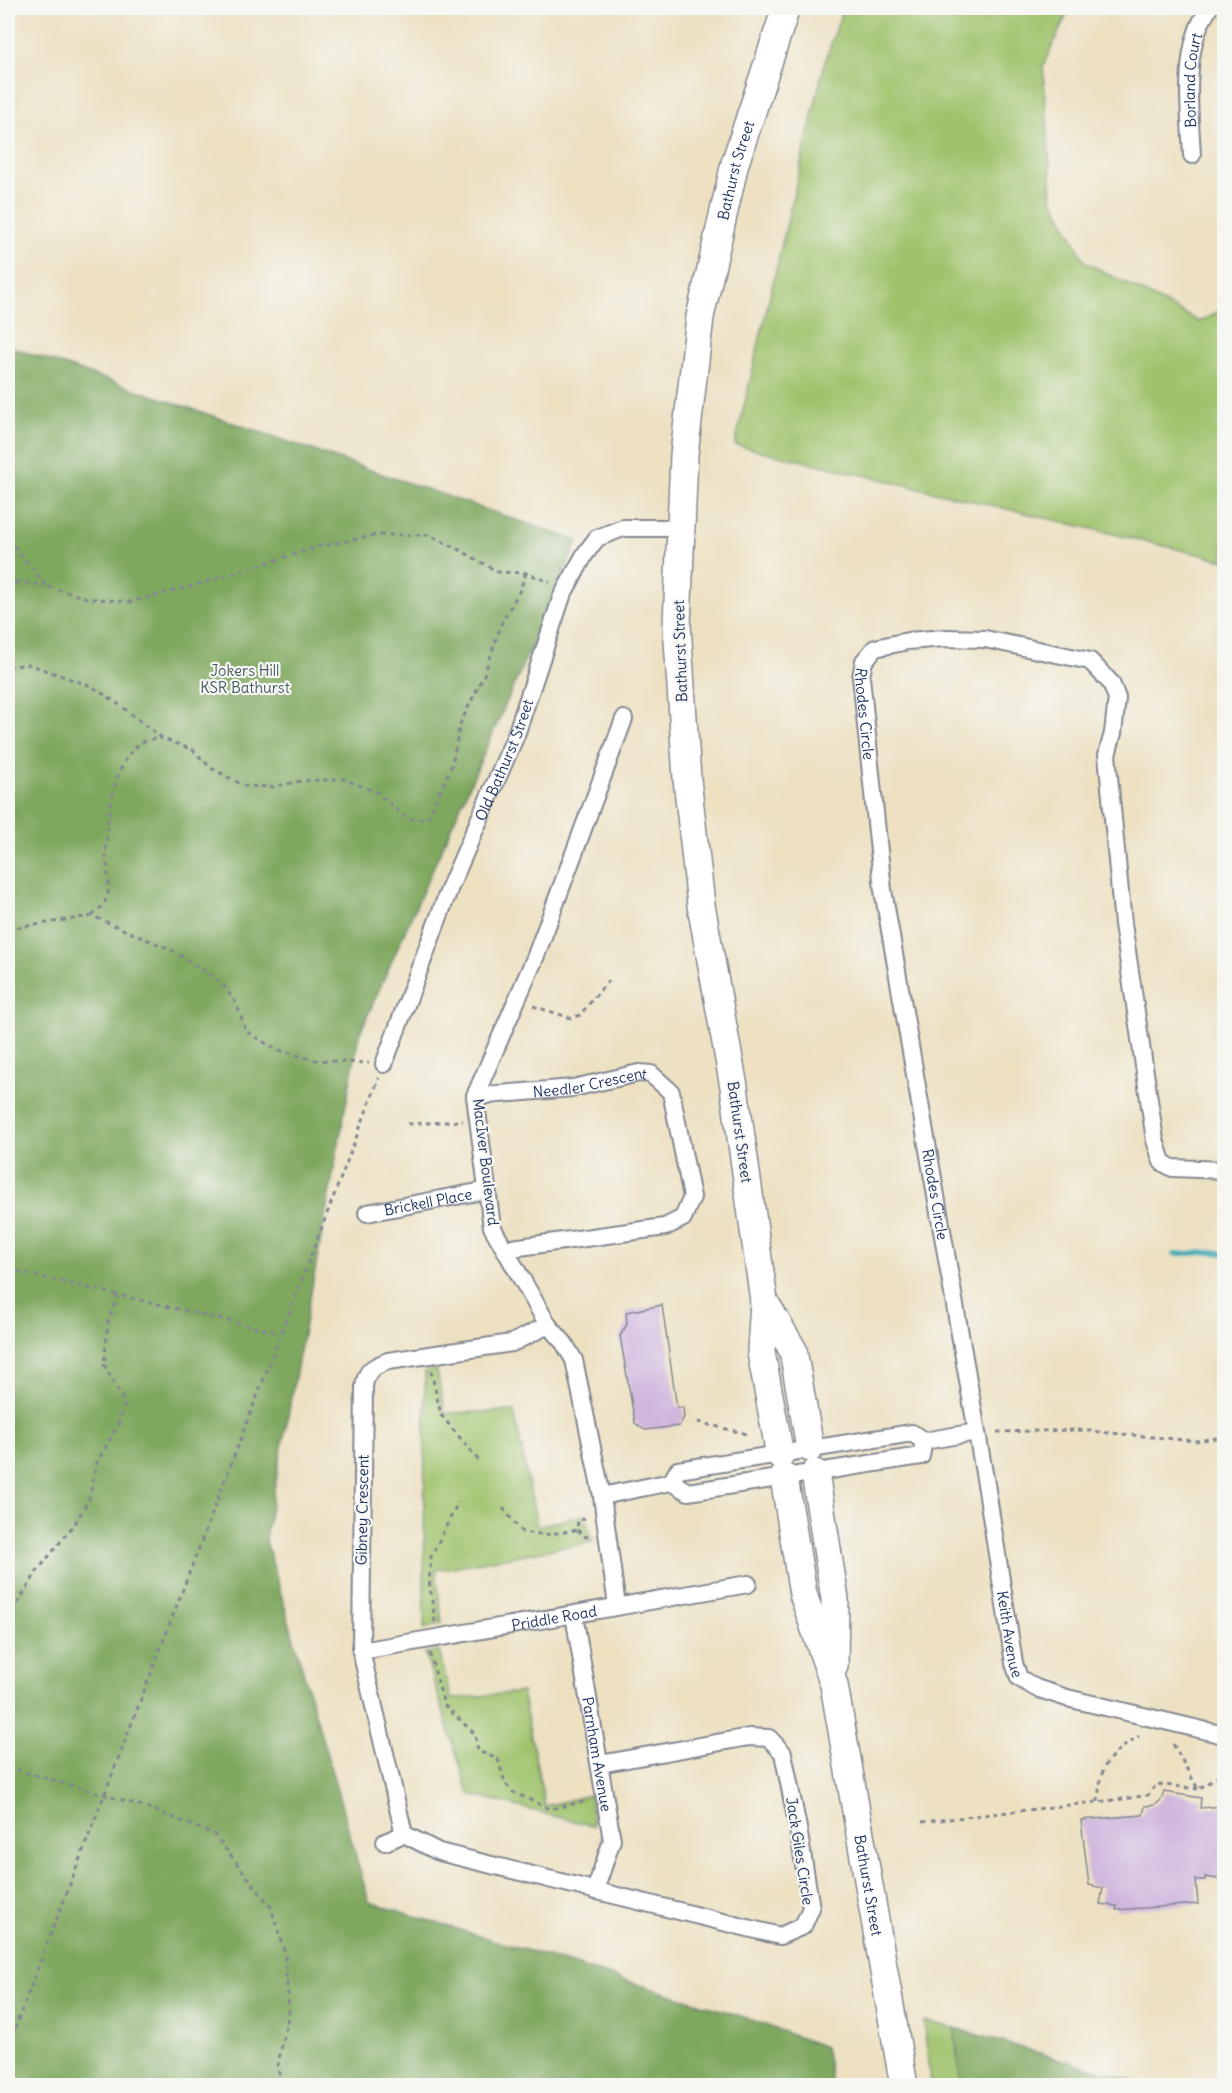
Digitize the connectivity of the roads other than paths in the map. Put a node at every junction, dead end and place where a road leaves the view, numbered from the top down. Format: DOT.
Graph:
graph roads {
  1 [pos="786,8"];
  2 [pos="1209,8"];
  3 [pos="1192,155"];
  4 [pos="680,528"];
  5 [pos="624,719"];
  6 [pos="384,1064"];
  7 [pos="475,1096"];
  8 [pos="1224,1170"];
  9 [pos="488,1190"];
  10 [pos="367,1213"];
  11 [pos="504,1249"];
  12 [pos="764,1301"];
  13 [pos="548,1325"];
  14 [pos="976,1432"];
  15 [pos="924,1441"];
  16 [pos="812,1461"];
  17 [pos="782,1466"];
  18 [pos="671,1482"];
  19 [pos="602,1496"];
  20 [pos="748,1584"];
  21 [pos="617,1606"];
  22 [pos="574,1615"];
  23 [pos="361,1652"];
  24 [pos="834,1685"];
  25 [pos="1224,1735"];
  26 [pos="600,1764"];
  27 [pos="404,1834"];
  28 [pos="385,1842"];
  29 [pos="595,1891"];
  30 [pos="904,2085"];
  1 -- 4 [label="main road, Bathurst Street"];
  2 -- 3 [label="street, Borland Court"];
  4 -- 6 [label="street, Old Bathurst Street"];
  4 -- 12 [label="main road, Bathurst Street"];
  5 -- 7 [label="street, MacIver Boulevard"];
  7 -- 9 [label="street, MacIver Boulevard"];
  7 -- 11 [label="street, Needler Crescent"];
  8 -- 14 [label="street, Rhodes Circle"];
  9 -- 10 [label="street, Brickell Place"];
  9 -- 11 [label="street, MacIver Boulevard"];
  11 -- 13 [label="street, MacIver Boulevard"];
  12 -- 16 [label="main road, Bathurst Street"];
  12 -- 17 [label="main road, Bathurst Street"];
  13 -- 19 [label="street, MacIver Boulevard"];
  13 -- 23 [label="street, Gibney Crescent"];
  14 -- 15 [label="street"];
  14 -- 25 [label="street, Keith Avenue"];
  15 -- 16 [label="street"];
  15 -- 16 [label="street"];
  16 -- 17 [label="street"];
  16 -- 17 [label="street"];
  16 -- 24 [label="main road, Bathurst Street"];
  17 -- 18 [label="street"];
  17 -- 18 [label="street"];
  17 -- 24 [label="main road, Bathurst Street"];
  18 -- 19 [label="street"];
  19 -- 21 [label="street, MacIver Boulevard"];
  20 -- 21 [label="street, Priddle Road"];
  21 -- 22 [label="street, Priddle Road"];
  22 -- 23 [label="street, Priddle Road"];
  22 -- 26 [label="street, Parnham Avenue"];
  23 -- 27 [label="street, Gibney Crescent"];
  24 -- 30 [label="main road, Bathurst Street"];
  26 -- 29 [label="street, Parnham Avenue"];
  26 -- 29 [label="street, Jack Giles Circle"];
  27 -- 28 [label="street"];
  27 -- 29 [label="street"];
}
